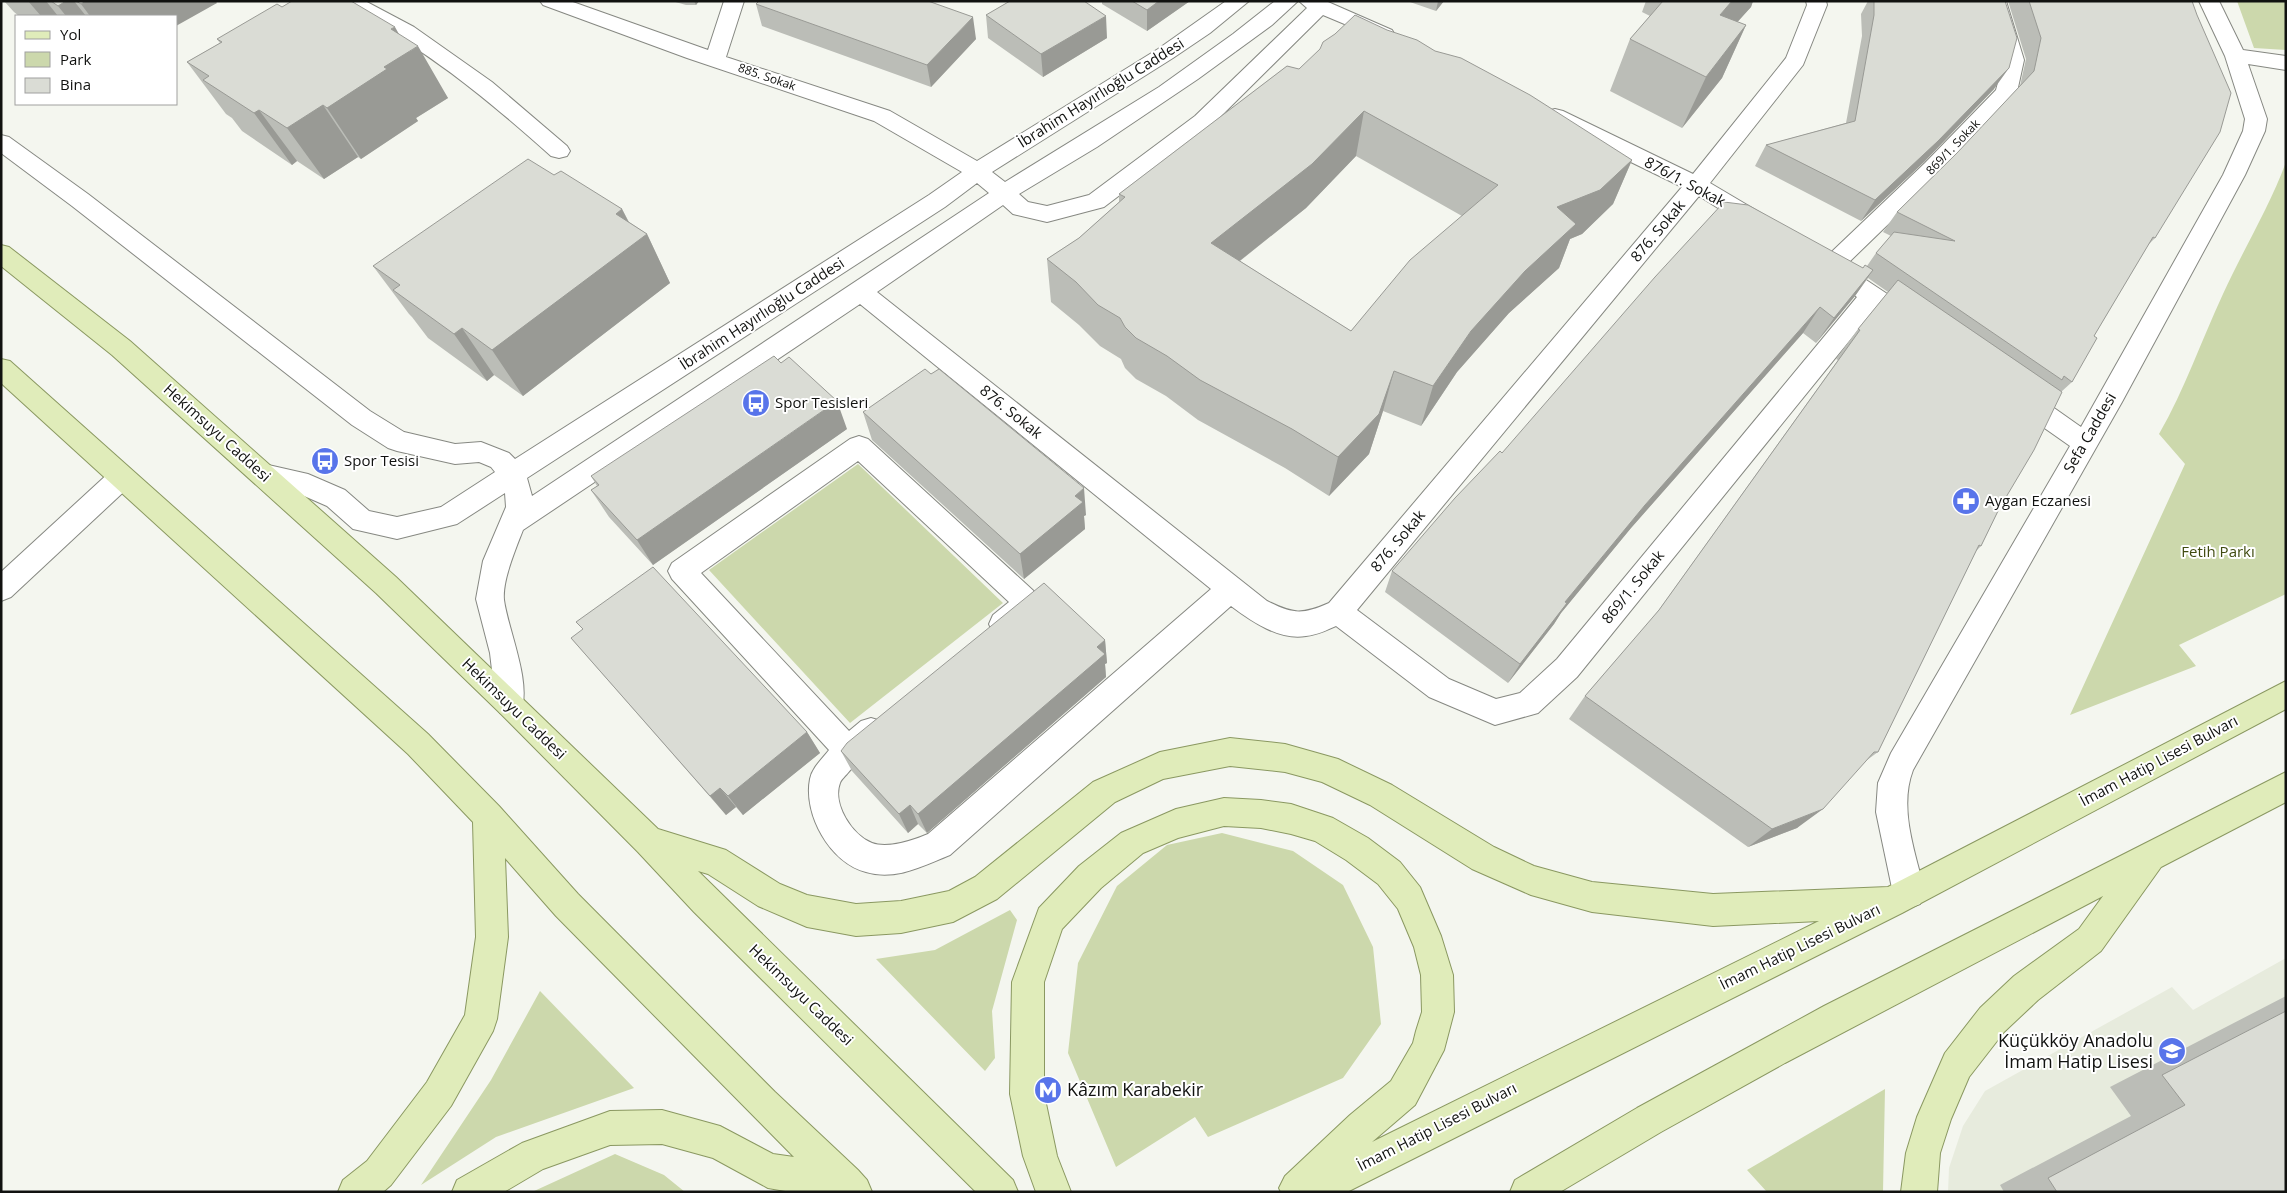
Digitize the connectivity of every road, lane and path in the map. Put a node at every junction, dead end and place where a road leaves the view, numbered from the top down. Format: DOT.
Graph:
graph roads {
  1 [pos="348,1"];
  2 [pos="550,1"];
  3 [pos="734,1"];
  4 [pos="1239,1"];
  5 [pos="1288,1"];
  6 [pos="1816,1"];
  7 [pos="1996,1"];
  8 [pos="2209,1"];
  9 [pos="1315,4"];
  10 [pos="1402,42"];
  11 [pos="2235,56"];
  12 [pos="715,60"];
  13 [pos="2286,63"];
  14 [pos="1535,106"];
  15 [pos="1,142"];
  16 [pos="560,151"];
  17 [pos="976,170"];
  18 [pos="1697,185"];
  19 [pos="1003,195"];
  20 [pos="1772,231"];
  21 [pos="1,253"];
  22 [pos="861,292"];
  23 [pos="1873,294"];
  24 [pos="764,312"];
  25 [pos="1930,334"];
  26 [pos="793,337"];
  27 [pos="1,368"];
  28 [pos="2003,386"];
  29 [pos="2084,443"];
  30 [pos="264,475"];
  31 [pos="513,475"];
  32 [pos="121,478"];
  33 [pos="514,522"];
  34 [pos="1231,589"];
  35 [pos="1,590"];
  36 [pos="1339,612"];
  37 [pos="983,640"];
  38 [pos="2286,694"];
  39 [pos="510,704"];
  40 [pos="893,713"];
  41 [pos="848,750"];
  42 [pos="2283,792"];
  43 [pos="488,816"];
  44 [pos="649,842"];
  45 [pos="2152,856"];
  46 [pos="1900,897"];
  47 [pos="850,1187"];
  48 [pos="355,1192"];
  49 [pos="469,1192"];
  50 [pos="1001,1192"];
  51 [pos="1054,1192"];
  52 [pos="1294,1192"];
  53 [pos="1310,1192"];
  54 [pos="1527,1192"];
  55 [pos="1919,1192"];
  1 -- 16 [label="street"];
  2 -- 12 [label="street, 885. Sokak"];
  3 -- 12 [label="street"];
  4 -- 17 [label="street, İbrahim Hayırlıoğlu Caddesi"];
  5 -- 19 [label="street"];
  6 -- 18 [label="street, 876. Sokak"];
  7 -- 23 [label="street, 869/1. Sokak"];
  8 -- 11 [label="street, Sefa Caddesi"];
  9 -- 10 [label="street"];
  9 -- 19 [label="street, 885. Sokak"];
  11 -- 13 [label="street"];
  11 -- 29 [label="street, Sefa Caddesi"];
  12 -- 17 [label="street, 885. Sokak"];
  14 -- 18 [label="street, 876/1. Sokak"];
  15 -- 31 [label="street"];
  17 -- 19 [label="street, 885. Sokak"];
  17 -- 24 [label="street, İbrahim Hayırlıoğlu Caddesi"];
  18 -- 20 [label="street, 876/1. Sokak"];
  18 -- 36 [label="street, 876. Sokak"];
  19 -- 22 [label="street"];
  21 -- 30 [label="main road, Hekimsuyu Caddesi"];
  22 -- 26 [label="street"];
  22 -- 34 [label="street, 876. Sokak"];
  23 -- 25 [label="street"];
  23 -- 36 [label="street, 869/1. Sokak"];
  24 -- 26 [label="street"];
  24 -- 31 [label="street, İbrahim Hayırlıoğlu Caddesi"];
  26 -- 33 [label="street"];
  27 -- 32 [label="main road"];
  28 -- 29 [label="street"];
  29 -- 46 [label="street, Sefa Caddesi"];
  30 -- 31 [label="street, İbrahim Hayırlıoğlu Caddesi"];
  30 -- 39 [label="main road, Hekimsuyu Caddesi"];
  31 -- 33 [label="street"];
  32 -- 35 [label="street"];
  32 -- 43 [label="main road"];
  33 -- 39 [label="street"];
  34 -- 36 [label="street, 876. Sokak"];
  34 -- 41 [label="street"];
  37 -- 41 [label="street"];
  38 -- 46 [label="main road, İmam Hatip Lisesi Bulvarı"];
  39 -- 44 [label="main road, Hekimsuyu Caddesi"];
  40 -- 41 [label="street"];
  42 -- 45 [label="main road"];
  43 -- 47 [label="main road"];
  43 -- 48 [label="main road"];
  44 -- 46 [label="main road"];
  44 -- 50 [label="main road, Hekimsuyu Caddesi"];
  45 -- 54 [label="main road"];
  45 -- 55 [label="main road"];
  46 -- 53 [label="main road, İmam Hatip Lisesi Bulvarı"];
  47 -- 49 [label="main road"];
  51 -- 52 [label="main road"];
}
